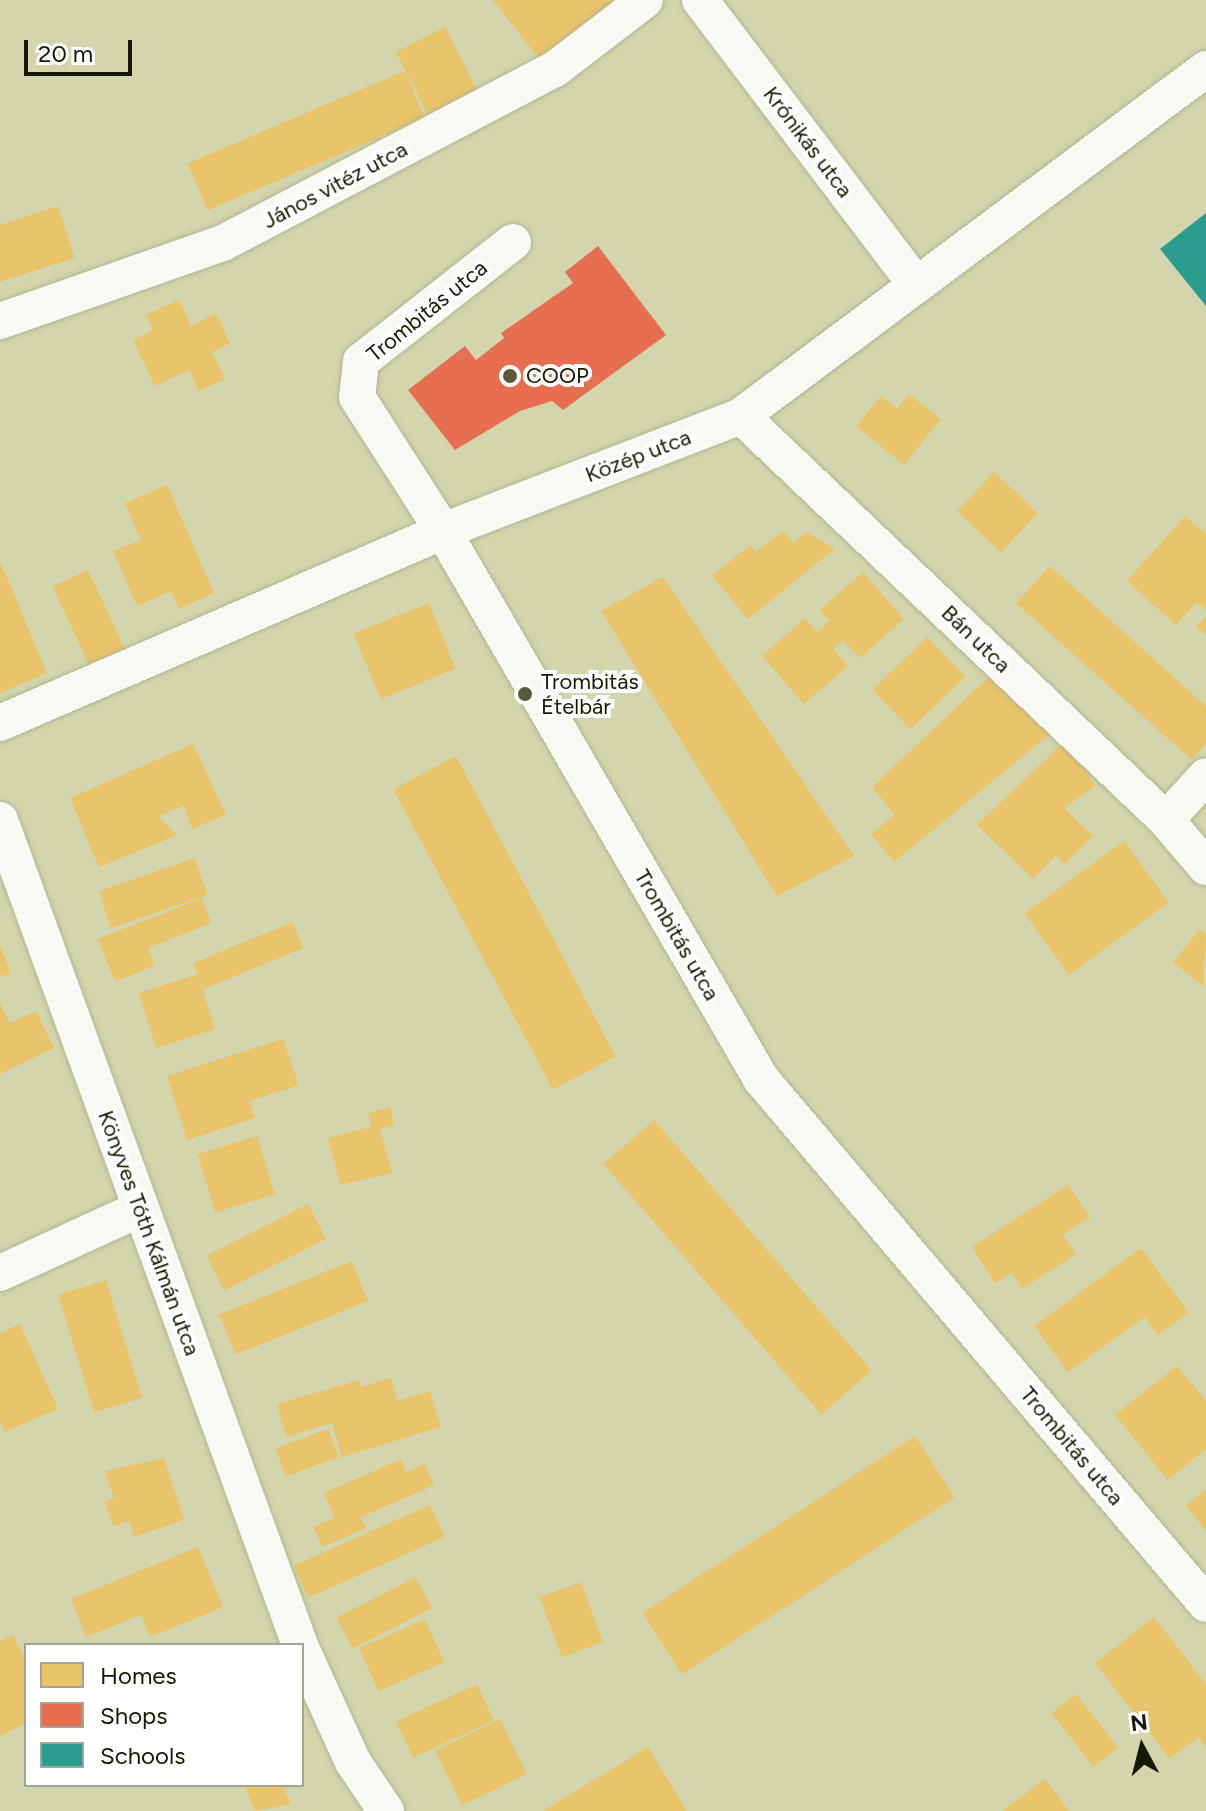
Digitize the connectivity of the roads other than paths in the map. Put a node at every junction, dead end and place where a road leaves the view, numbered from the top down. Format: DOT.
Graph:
graph roads {
  1 [pos="645,0"];
  2 [pos="700,0"];
  3 [pos="1206,69"];
  4 [pos="513,242"];
  5 [pos="916,285"];
  6 [pos="0,321"];
  7 [pos="741,416"];
  8 [pos="443,531"];
  9 [pos="0,723"];
  10 [pos="1206,776"];
  11 [pos="0,820"];
  12 [pos="1166,820"];
  13 [pos="1206,867"];
  14 [pos="140,1209"];
  15 [pos="0,1273"];
  16 [pos="1206,1604"];
  17 [pos="299,1643"];
  18 [pos="304,1655"];
  19 [pos="386,1811"];
  1 -- 6 [label="street, János vitéz utca"];
  2 -- 5 [label="street, Krónikás utca"];
  3 -- 5 [label="street, Közép utca"];
  4 -- 8 [label="street, Trombitás utca"];
  5 -- 7 [label="street, Közép utca"];
  7 -- 8 [label="street, Közép utca"];
  7 -- 12 [label="street, Bán utca"];
  8 -- 9 [label="street, Közép utca"];
  8 -- 16 [label="street, Trombitás utca"];
  10 -- 12 [label="street"];
  11 -- 14 [label="street, Könyves Tóth Kálmán utca"];
  12 -- 13 [label="street, Bán utca"];
  14 -- 15 [label="street"];
  14 -- 17 [label="street, Könyves Tóth Kálmán utca"];
  18 -- 19 [label="street, Könyves Tóth Kálmán utca"];
}
